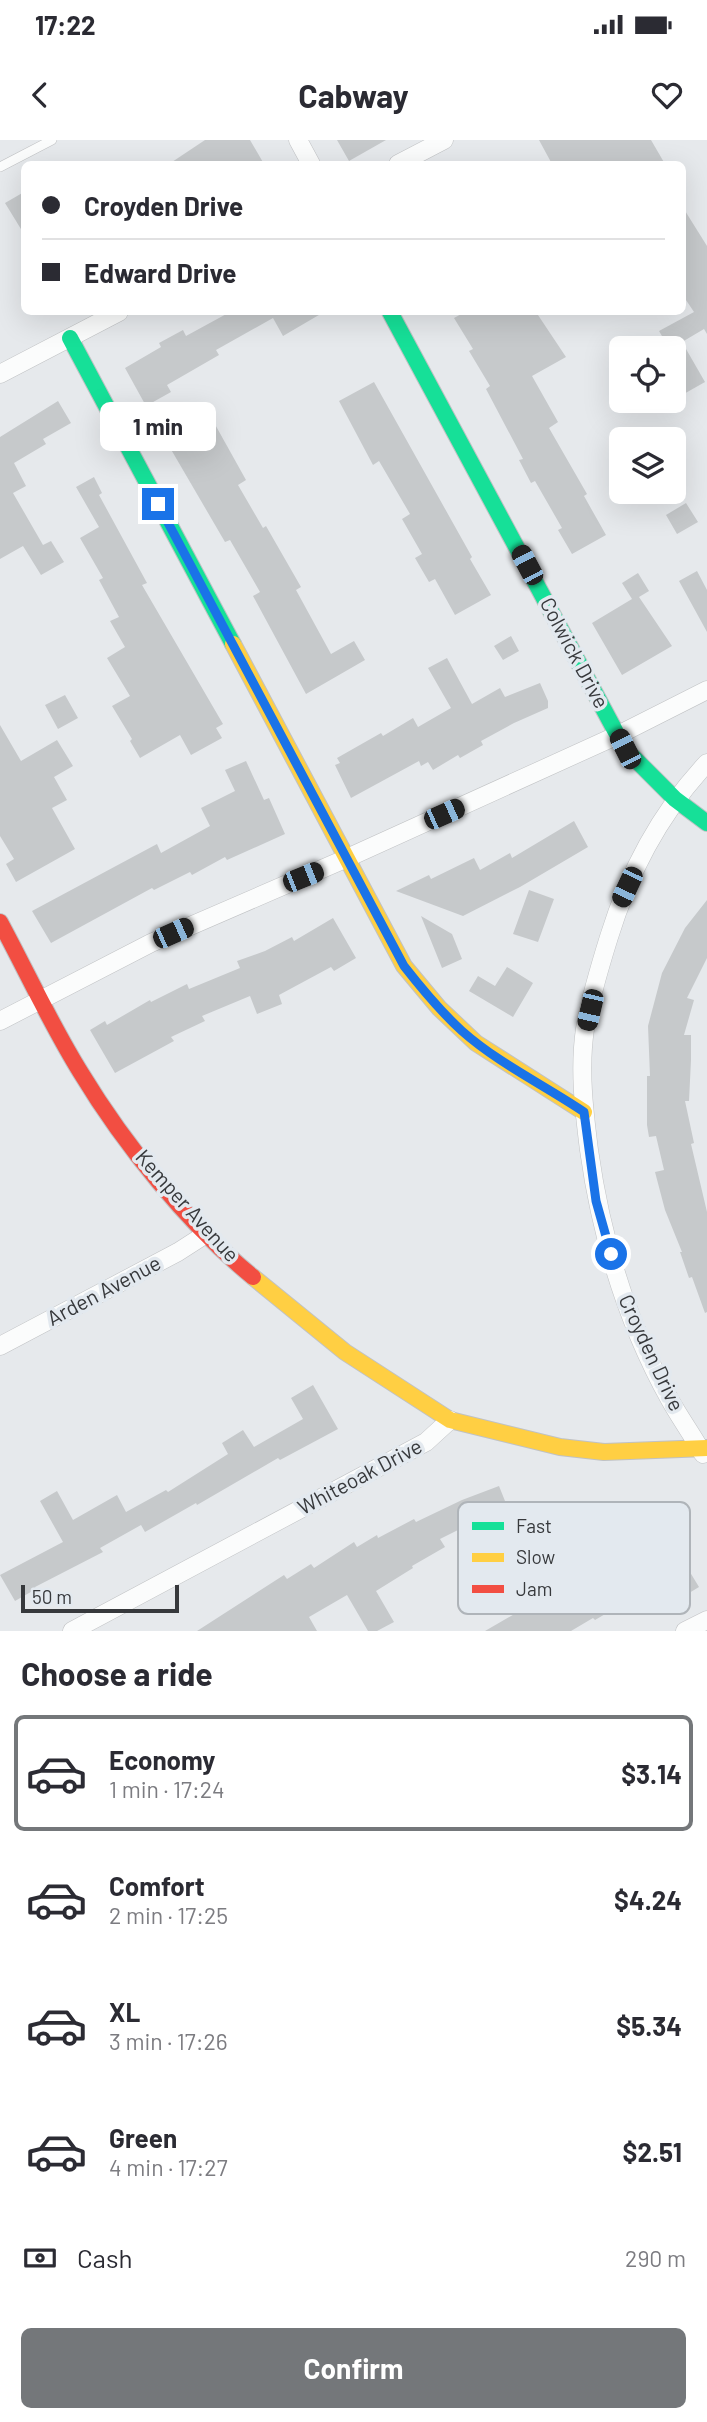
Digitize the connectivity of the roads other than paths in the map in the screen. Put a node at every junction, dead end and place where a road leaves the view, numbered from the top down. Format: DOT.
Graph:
graph roads {
  1 [pos="52,140"];
  2 [pos="298,140"];
  3 [pos="444,140"];
  4 [pos="309,161"];
  5 [pos="404,161"];
  6 [pos="0,167"];
  7 [pos="113,315"];
  8 [pos="392,315"];
  9 [pos="70,338"];
  10 [pos="0,374"];
  11 [pos="707,690"];
  12 [pos="618,735"];
  13 [pos="707,764"];
  14 [pos="675,799"];
  15 [pos="707,823"];
  16 [pos="345,859"];
  17 [pos="0,922"];
  18 [pos="40,1000"];
  19 [pos="0,1021"];
  20 [pos="584,1112"];
  21 [pos="206,1234"];
  22 [pos="0,1346"];
  23 [pos="450,1420"];
  24 [pos="705,1453"];
  25 [pos="707,1619"];
  26 [pos="72,1631"];
  27 [pos="685,1631"];
  1 -- 6 [label="lane"];
  2 -- 4 [label="street"];
  3 -- 5 [label="street"];
  7 -- 9 [label="street"];
  8 -- 12 [label="street, Colwick Drive"];
  9 -- 10 [label="street"];
  9 -- 16 [label="street"];
  11 -- 12 [label="street"];
  12 -- 14 [label="street, Colwick Drive"];
  12 -- 16 [label="street"];
  13 -- 14 [label="street, Croyden Drive"];
  14 -- 15 [label="street, Colwick Drive"];
  14 -- 20 [label="street, Croyden Drive"];
  16 -- 18 [label="street"];
  16 -- 20 [label="street"];
  17 -- 18 [label="street, Kemper Avenue"];
  18 -- 19 [label="street"];
  18 -- 21 [label="street, Kemper Avenue"];
  20 -- 24 [label="street, Croyden Drive"];
  21 -- 22 [label="street, Arden Avenue"];
  21 -- 23 [label="street, Kemper Avenue"];
  23 -- 24 [label="street"];
  23 -- 26 [label="street, Whiteoak Drive"];
  25 -- 27 [label="street"];
}
